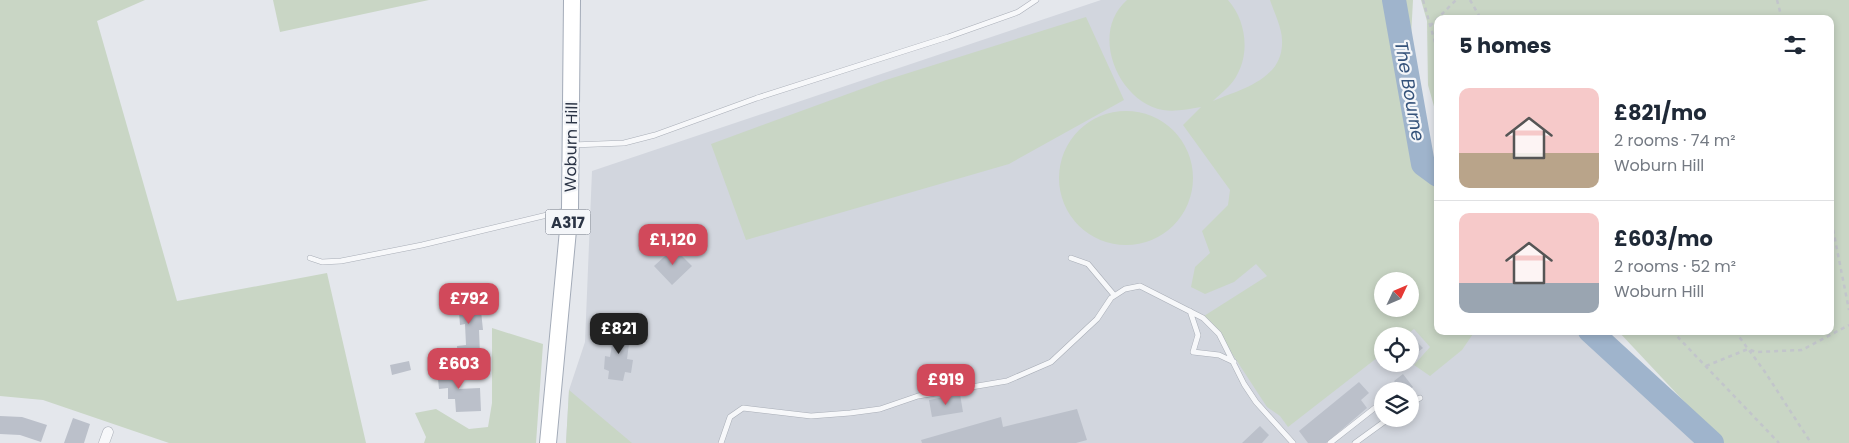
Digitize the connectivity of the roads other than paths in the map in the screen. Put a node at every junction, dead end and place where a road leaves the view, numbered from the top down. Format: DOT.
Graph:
graph roads {
  1 [pos="572,0"];
  2 [pos="1036,0"];
  3 [pos="572,146"];
  4 [pos="570,210"];
  5 [pos="310,258"];
  6 [pos="1071,258"];
  7 [pos="1114,295"];
  8 [pos="1190,311"];
  9 [pos="1234,363"];
  10 [pos="1374,408"];
  11 [pos="1377,427"];
  12 [pos="108,432"];
  13 [pos="104,443"];
  14 [pos="548,443"];
  15 [pos="721,443"];
  16 [pos="1293,443"];
  17 [pos="1330,443"];
  18 [pos="1355,443"];
  1 -- 3 [label="main road, Woburn Hill / A317"];
  2 -- 3 [label="lane"];
  3 -- 4 [label="main road, Woburn Hill / A317"];
  4 -- 5 [label="lane"];
  4 -- 14 [label="main road, Woburn Hill / A317"];
  6 -- 7 [label="lane"];
  7 -- 8 [label="lane"];
  7 -- 15 [label="lane"];
  8 -- 9 [label="lane"];
  8 -- 9 [label="lane"];
  9 -- 16 [label="lane"];
  10 -- 17 [label="lane"];
  11 -- 18 [label="lane"];
  12 -- 13 [label="street"];
}
